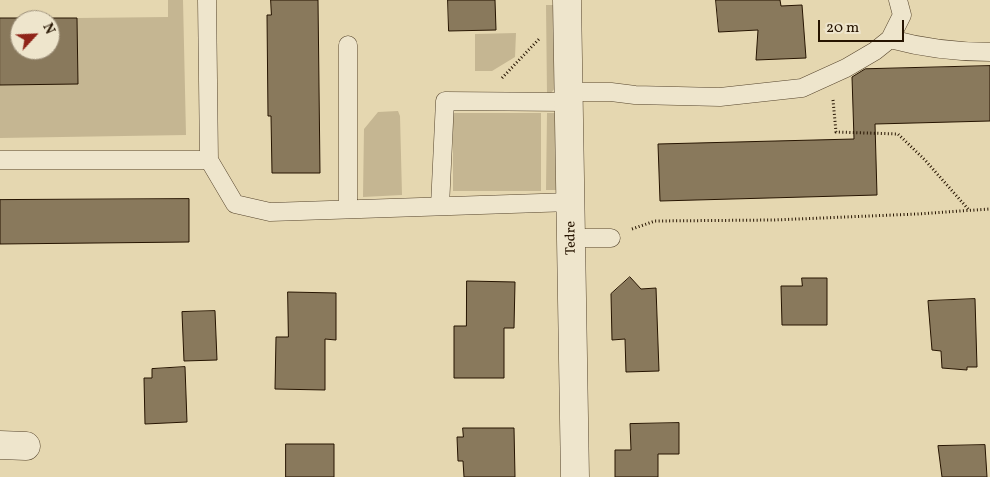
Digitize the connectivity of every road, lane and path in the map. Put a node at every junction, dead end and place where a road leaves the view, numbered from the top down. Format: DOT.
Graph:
graph roads {
  1 [pos="207,0"];
  2 [pos="567,0"];
  3 [pos="898,0"];
  4 [pos="542,36"];
  5 [pos="890,39"];
  6 [pos="348,46"];
  7 [pos="990,52"];
  8 [pos="831,75"];
  9 [pos="569,97"];
  10 [pos="480,102"];
  11 [pos="0,160"];
  12 [pos="209,160"];
  13 [pos="571,202"];
  14 [pos="440,206"];
  15 [pos="348,209"];
  16 [pos="990,209"];
  17 [pos="969,210"];
  18 [pos="572,238"];
  19 [pos="611,238"];
  20 [pos="575,477"];
  1 -- 12 [label="lane"];
  2 -- 9 [label="street, Tedre"];
  3 -- 5 [label="lane"];
  4 -- 10 [label="path"];
  5 -- 7 [label="lane"];
  5 -- 8 [label="lane"];
  6 -- 15 [label="lane"];
  8 -- 9 [label="lane"];
  8 -- 17 [label="path"];
  9 -- 10 [label="lane"];
  9 -- 13 [label="street, Tedre"];
  10 -- 14 [label="lane"];
  11 -- 12 [label="lane"];
  12 -- 15 [label="lane"];
  13 -- 14 [label="lane"];
  13 -- 18 [label="street, Tedre"];
  14 -- 15 [label="lane"];
  16 -- 17 [label="path"];
  17 -- 19 [label="path"];
  18 -- 19 [label="lane"];
  18 -- 20 [label="street, Tedre"];
}
